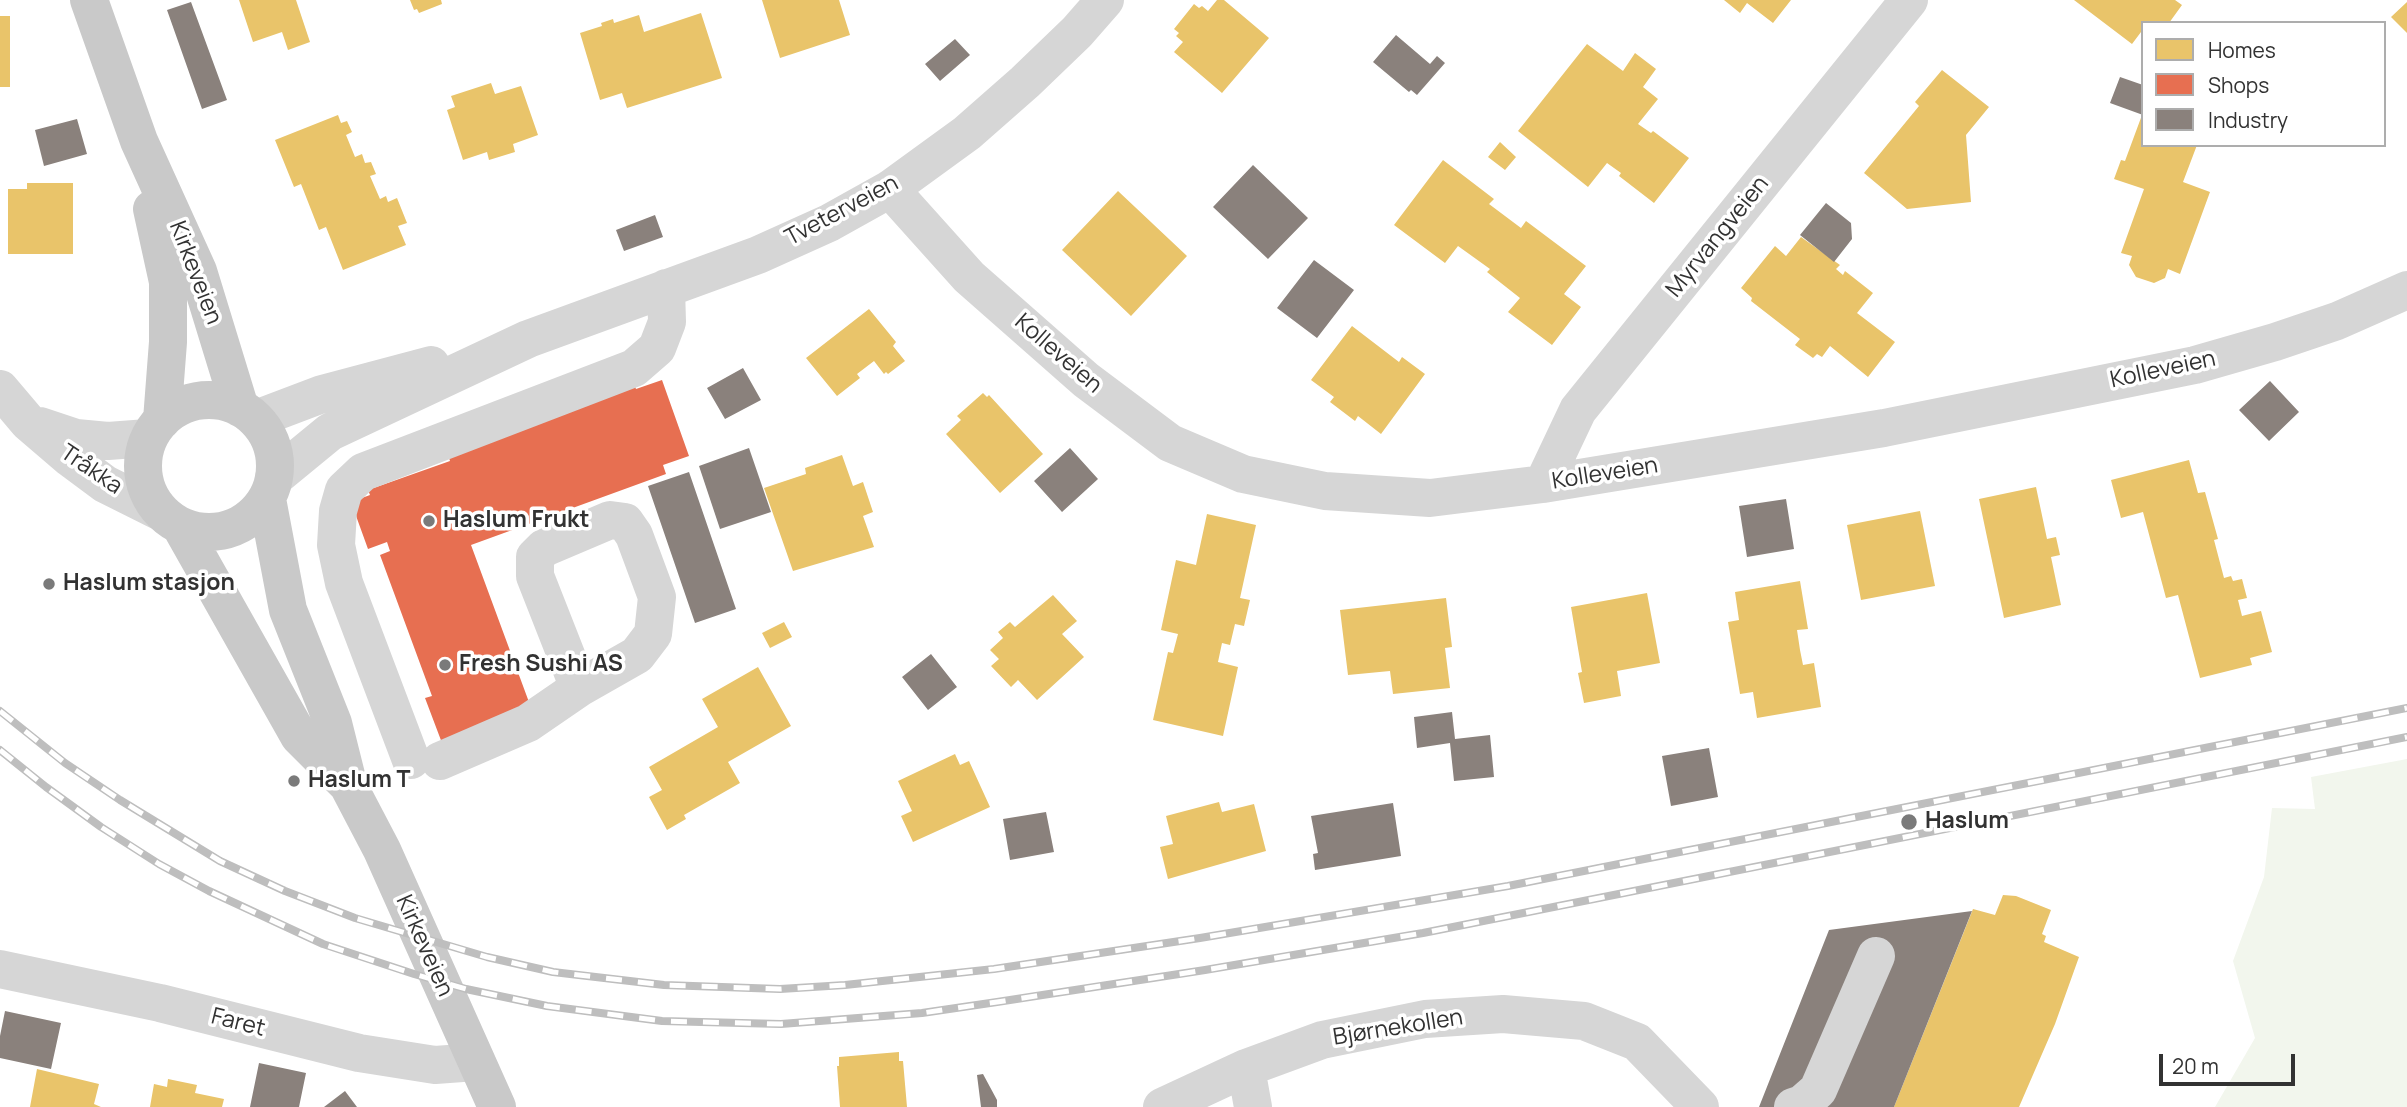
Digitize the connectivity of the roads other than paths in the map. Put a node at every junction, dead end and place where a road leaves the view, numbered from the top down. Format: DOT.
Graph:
graph roads {
  1 [pos="89,0"];
  2 [pos="1105,0"];
  3 [pos="1909,0"];
  4 [pos="139,141"];
  5 [pos="890,189"];
  6 [pos="666,288"];
  7 [pos="2407,290"];
  8 [pos="528,340"];
  9 [pos="0,389"];
  10 [pos="248,414"];
  11 [pos="28,422"];
  12 [pos="155,429"];
  13 [pos="1543,484"];
  14 [pos="271,489"];
  15 [pos="170,519"];
  16 [pos="579,688"];
  17 [pos="349,787"];
  18 [pos="1876,956"];
  19 [pos="0,969"];
  20 [pos="476,1062"];
  21 [pos="1246,1068"];
  22 [pos="497,1107"];
  23 [pos="1162,1107"];
  24 [pos="1253,1107"];
  25 [pos="1700,1107"];
  26 [pos="1793,1107"];
  1 -- 4 [label="main road, Kirkeveien"];
  2 -- 5 [label="street, Tveterveien"];
  3 -- 13 [label="street, Myrvangveien"];
  4 -- 10 [label="main road, Kirkeveien"];
  4 -- 12 [label="main road, Kirkeveien"];
  5 -- 6 [label="street, Tveterveien"];
  5 -- 13 [label="street, Kolleveien"];
  6 -- 8 [label="street, Tveterveien"];
  6 -- 16 [label="street"];
  7 -- 13 [label="street, Kolleveien"];
  8 -- 10 [label="street, Tveterveien"];
  8 -- 14 [label="street, Tveterveien"];
  9 -- 11 [label="street, Tråkka"];
  10 -- 12 [label="main road"];
  10 -- 14 [label="main road"];
  11 -- 12 [label="street, Tråkka"];
  11 -- 15 [label="street, Tråkka"];
  12 -- 15 [label="main road"];
  14 -- 15 [label="main road"];
  14 -- 17 [label="main road, Kirkeveien"];
  15 -- 17 [label="main road, Kirkeveien"];
  17 -- 20 [label="main road, Kirkeveien"];
  18 -- 26 [label="street"];
  19 -- 20 [label="street, Faret"];
  20 -- 22 [label="main road, Kirkeveien"];
  21 -- 23 [label="street, Bjørnekollen"];
  21 -- 24 [label="street"];
  21 -- 25 [label="street, Bjørnekollen"];
}
